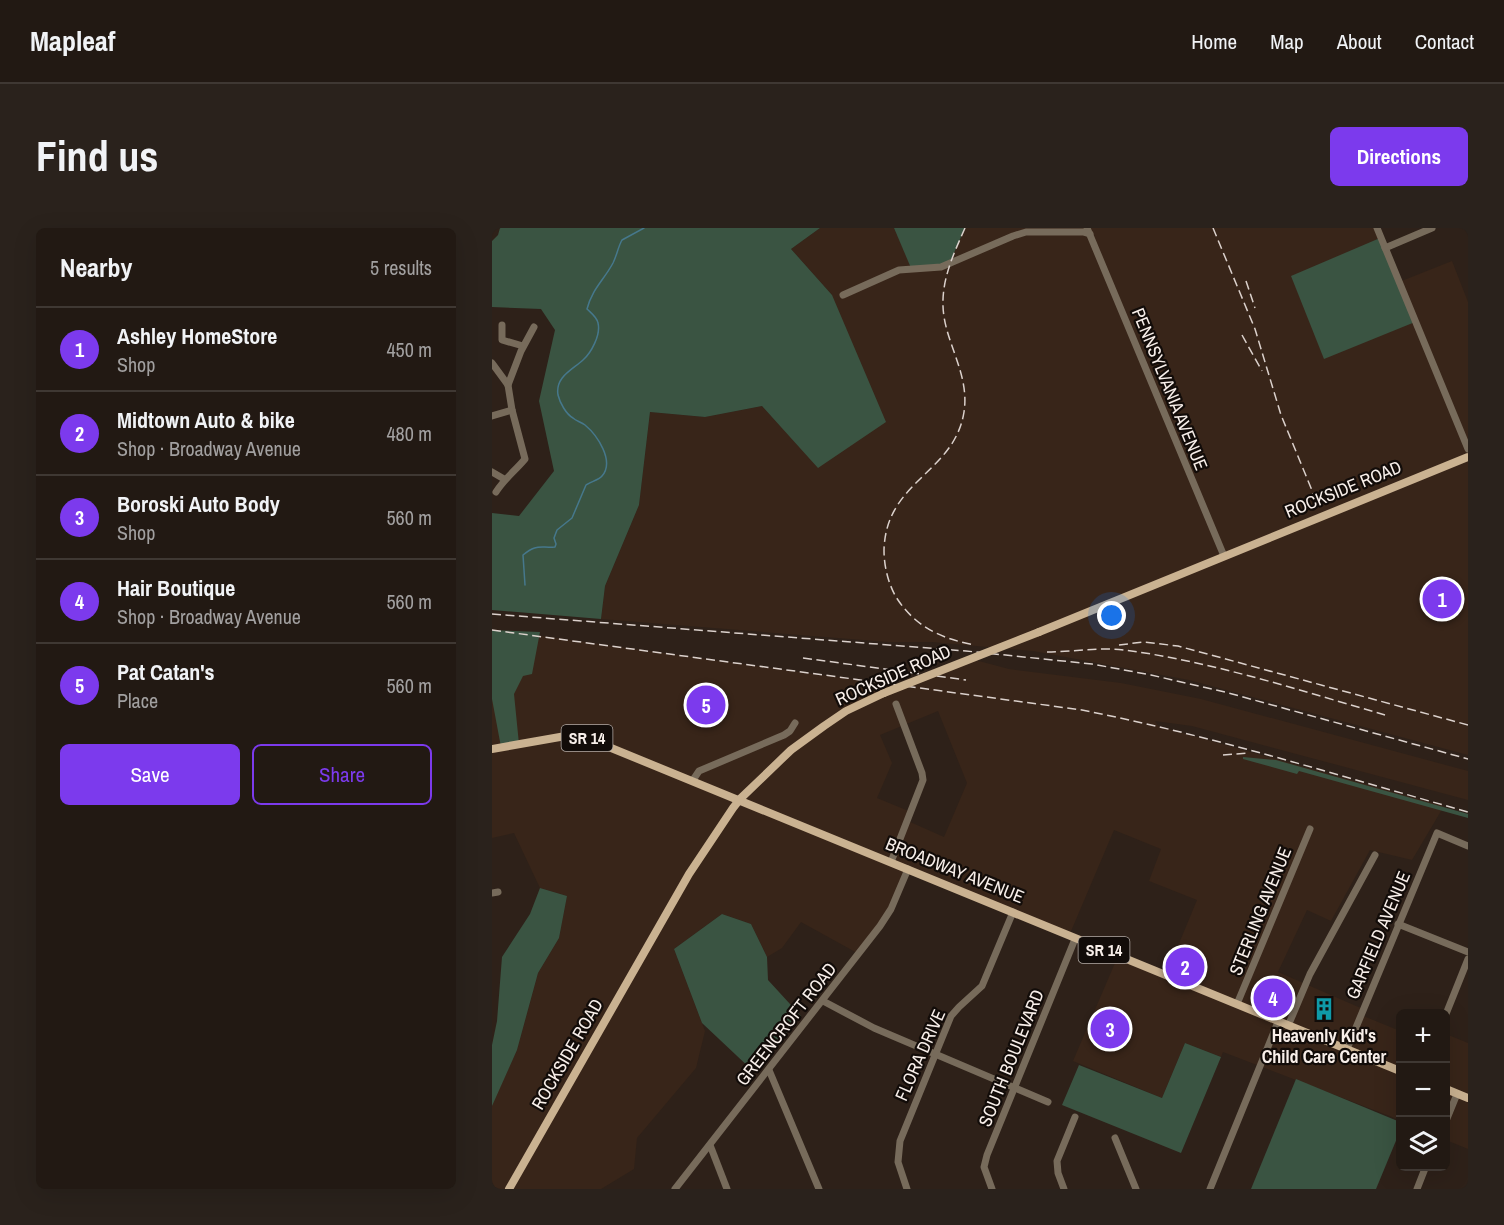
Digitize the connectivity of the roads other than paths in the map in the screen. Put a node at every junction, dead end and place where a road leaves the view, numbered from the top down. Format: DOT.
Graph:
graph roads {
  1 [pos="1377,228"];
  2 [pos="1431,228"];
  3 [pos="1089,231"];
  4 [pos="1384,248"];
  5 [pos="843,295"];
  6 [pos="502,325"];
  7 [pos="534,327"];
  8 [pos="523,346"];
  9 [pos="492,363"];
  10 [pos="508,385"];
  11 [pos="512,410"];
  12 [pos="492,416"];
  13 [pos="1468,449"];
  14 [pos="1468,457"];
  15 [pos="492,472"];
  16 [pos="504,479"];
  17 [pos="496,492"];
  18 [pos="1224,556"];
  19 [pos="896,704"];
  20 [pos="795,723"];
  21 [pos="492,748"];
  22 [pos="693,780"];
  23 [pos="740,799"];
  24 [pos="1310,829"];
  25 [pos="1468,846"];
  26 [pos="1375,855"];
  27 [pos="891,862"];
  28 [pos="908,869"];
  29 [pos="1013,912"];
  30 [pos="1398,924"];
  31 [pos="1075,939"];
  32 [pos="1468,951"];
  33 [pos="1468,959"];
  34 [pos="823,1001"];
  35 [pos="1237,1004"];
  36 [pos="1448,1009"];
  37 [pos="1278,1022"];
  38 [pos="1288,1026"];
  39 [pos="1347,1049"];
  40 [pos="936,1054"];
  41 [pos="1396,1069"];
  42 [pos="769,1070"];
  43 [pos="1015,1087"];
  44 [pos="1450,1091"];
  45 [pos="1457,1094"];
  46 [pos="1468,1098"];
  47 [pos="1048,1102"];
  48 [pos="1074,1117"];
  49 [pos="1448,1117"];
  50 [pos="1115,1138"];
  51 [pos="710,1145"];
  52 [pos="1424,1171"];
  53 [pos="509,1189"];
  54 [pos="675,1189"];
  55 [pos="727,1189"];
  56 [pos="819,1189"];
  57 [pos="907,1189"];
  58 [pos="992,1189"];
  59 [pos="1064,1189"];
  60 [pos="1136,1189"];
  61 [pos="1210,1189"];
  62 [pos="1417,1189"];
  1 -- 4 [label="street"];
  2 -- 4 [label="street"];
  3 -- 5 [label="street, PENNSYLVANIA AVENUE"];
  3 -- 18 [label="street, PENNSYLVANIA AVENUE"];
  4 -- 13 [label="street"];
  6 -- 8 [label="street"];
  7 -- 8 [label="street"];
  8 -- 10 [label="street"];
  9 -- 10 [label="street"];
  10 -- 11 [label="street"];
  11 -- 12 [label="street"];
  11 -- 16 [label="street"];
  14 -- 18 [label="main road, ROCKSIDE ROAD"];
  15 -- 16 [label="street"];
  16 -- 17 [label="street"];
  18 -- 23 [label="main road, ROCKSIDE ROAD, bridge"];
  19 -- 27 [label="street"];
  20 -- 22 [label="street"];
  21 -- 22 [label="main road, BROADWAY AVENUE / SR 14"];
  22 -- 23 [label="main road, BROADWAY AVENUE / SR 14"];
  23 -- 27 [label="main road, BROADWAY AVENUE / SR 14"];
  23 -- 53 [label="main road, ROCKSIDE ROAD"];
  24 -- 35 [label="street, STERLING AVENUE"];
  25 -- 30 [label="street, GARFIELD AVENUE"];
  26 -- 38 [label="street"];
  27 -- 28 [label="main road, BROADWAY AVENUE / SR 14"];
  28 -- 29 [label="main road, BROADWAY AVENUE / SR 14"];
  28 -- 34 [label="street, GREENCROFT ROAD"];
  29 -- 31 [label="main road, BROADWAY AVENUE / SR 14"];
  29 -- 40 [label="street, FLORA DRIVE"];
  30 -- 32 [label="street"];
  30 -- 39 [label="street, GARFIELD AVENUE"];
  31 -- 35 [label="main road, BROADWAY AVENUE / SR 14"];
  31 -- 43 [label="street, SOUTH BOULEVARD"];
  33 -- 36 [label="street"];
  34 -- 40 [label="street"];
  34 -- 42 [label="street, GREENCROFT ROAD"];
  35 -- 37 [label="main road, BROADWAY AVENUE / SR 14"];
  37 -- 38 [label="main road, BROADWAY AVENUE / SR 14"];
  37 -- 61 [label="street"];
  38 -- 39 [label="main road, BROADWAY AVENUE / SR 14"];
  39 -- 41 [label="main road, BROADWAY AVENUE / SR 14"];
  40 -- 43 [label="street"];
  40 -- 57 [label="street, FLORA DRIVE"];
  42 -- 51 [label="street, GREENCROFT ROAD"];
  42 -- 56 [label="street"];
  43 -- 47 [label="street"];
  43 -- 58 [label="street, SOUTH BOULEVARD"];
  44 -- 45 [label="main road"];
  45 -- 46 [label="main road"];
  45 -- 49 [label="street"];
  48 -- 59 [label="street"];
  50 -- 60 [label="street"];
  51 -- 54 [label="street, GREENCROFT ROAD"];
  51 -- 55 [label="street"];
  52 -- 62 [label="street"];
}
